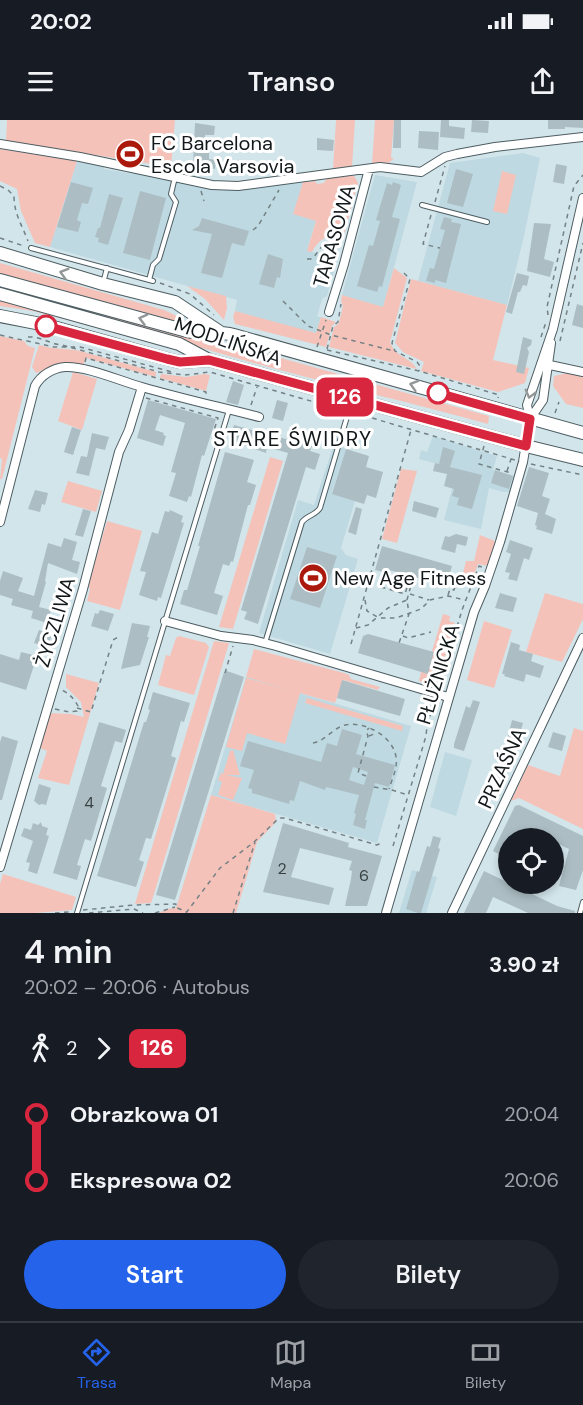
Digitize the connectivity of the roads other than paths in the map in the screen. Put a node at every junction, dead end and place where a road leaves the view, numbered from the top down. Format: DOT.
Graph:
graph roads {
  1 [pos="583,137"];
  2 [pos="0,144"];
  3 [pos="369,169"];
  4 [pos="175,177"];
  5 [pos="583,198"];
  6 [pos="423,205"];
  7 [pos="488,222"];
  8 [pos="31,248"];
  9 [pos="0,253"];
  10 [pos="107,268"];
  11 [pos="0,280"];
  12 [pos="103,284"];
  13 [pos="0,294"];
  14 [pos="329,312"];
  15 [pos="0,316"];
  16 [pos="220,326"];
  17 [pos="209,360"];
  18 [pos="544,364"];
  19 [pos="583,372"];
  20 [pos="142,387"];
  21 [pos="351,406"];
  22 [pos="229,410"];
  23 [pos="259,417"];
  24 [pos="530,419"];
  25 [pos="583,433"];
  26 [pos="526,446"];
  27 [pos="583,460"];
  28 [pos="0,522"];
  29 [pos="165,621"];
  30 [pos="583,638"];
  31 [pos="264,643"];
  32 [pos="448,697"];
  33 [pos="0,867"];
  34 [pos="583,902"];
  35 [pos="77,912"];
  36 [pos="386,913"];
  37 [pos="452,913"];
  38 [pos="580,913"];
  1 -- 3 [label="street"];
  2 -- 4 [label="street"];
  3 -- 4 [label="street"];
  3 -- 14 [label="street, TARASOWA"];
  4 -- 10 [label="lane"];
  5 -- 18 [label="street"];
  6 -- 7 [label="lane"];
  8 -- 10 [label="lane"];
  12 -- 9 [label="main road, one-way"];
  10 -- 12 [label="lane"];
  16 -- 11 [label="main road, MODLIŃSKA, one-way"];
  12 -- 16 [label="main road"];
  13 -- 17 [label="main road, MODLIŃSKA"];
  15 -- 17 [label="main road"];
  24 -- 16 [label="main road, MODLIŃSKA, one-way"];
  17 -- 21 [label="main road, MODLIŃSKA"];
  18 -- 19 [label="street"];
  18 -- 24 [label="street, one-way"];
  18 -- 24 [label="street"];
  20 -- 22 [label="street"];
  20 -- 28 [label="street"];
  20 -- 33 [label="street, ŻYCZLIWA"];
  21 -- 26 [label="main road, MODLIŃSKA"];
  21 -- 31 [label="lane"];
  22 -- 23 [label="street"];
  22 -- 29 [label="lane"];
  24 -- 25 [label="main road, MODLIŃSKA"];
  24 -- 26 [label="street, PŁUŻNICKA"];
  26 -- 27 [label="main road, MODLIŃSKA"];
  26 -- 32 [label="street, PŁUŻNICKA"];
  29 -- 31 [label="street"];
  29 -- 35 [label="lane"];
  30 -- 37 [label="street, PRZAŚNA"];
  31 -- 32 [label="street"];
  32 -- 36 [label="street, PŁUŻNICKA"];
  34 -- 38 [label="lane"];
}
